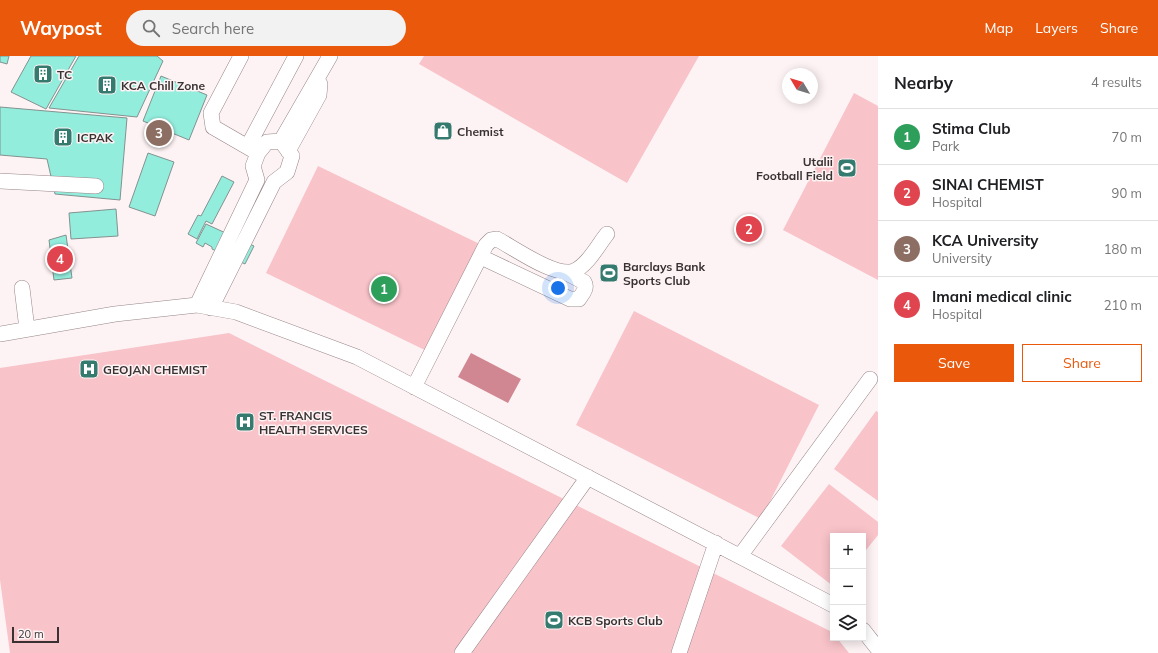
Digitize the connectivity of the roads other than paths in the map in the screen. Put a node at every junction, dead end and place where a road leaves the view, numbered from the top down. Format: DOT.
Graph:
graph roads {
  1 [pos="241,56"];
  2 [pos="296,56"];
  3 [pos="330,56"];
  4 [pos="285,146"];
  5 [pos="253,150"];
  6 [pos="258,180"];
  7 [pos="0,181"];
  8 [pos="274,182"];
  9 [pos="96,186"];
  10 [pos="606,234"];
  11 [pos="481,257"];
  12 [pos="565,272"];
  13 [pos="22,288"];
  14 [pos="204,307"];
  15 [pos="27,329"];
  16 [pos="0,334"];
  17 [pos="870,379"];
  18 [pos="414,387"];
  19 [pos="588,477"];
  20 [pos="716,543"];
  21 [pos="740,556"];
  22 [pos="830,603"];
  23 [pos="866,634"];
  24 [pos="878,649"];
  25 [pos="462,653"];
  26 [pos="679,653"];
  1 -- 5 [label="street"];
  2 -- 5 [label="street"];
  3 -- 4 [label="street"];
  4 -- 5 [label="street"];
  4 -- 8 [label="street"];
  5 -- 6 [label="street"];
  6 -- 8 [label="street"];
  6 -- 14 [label="street"];
  7 -- 9 [label="street"];
  8 -- 14 [label="street"];
  10 -- 12 [label="street"];
  11 -- 12 [label="street"];
  11 -- 12 [label="street"];
  11 -- 18 [label="street"];
  13 -- 15 [label="street"];
  14 -- 15 [label="street"];
  14 -- 18 [label="street"];
  15 -- 16 [label="street"];
  17 -- 21 [label="street"];
  18 -- 19 [label="street"];
  19 -- 20 [label="street"];
  19 -- 25 [label="street"];
  20 -- 21 [label="street"];
  20 -- 26 [label="street"];
  21 -- 22 [label="street"];
  23 -- 24 [label="street"];
}
